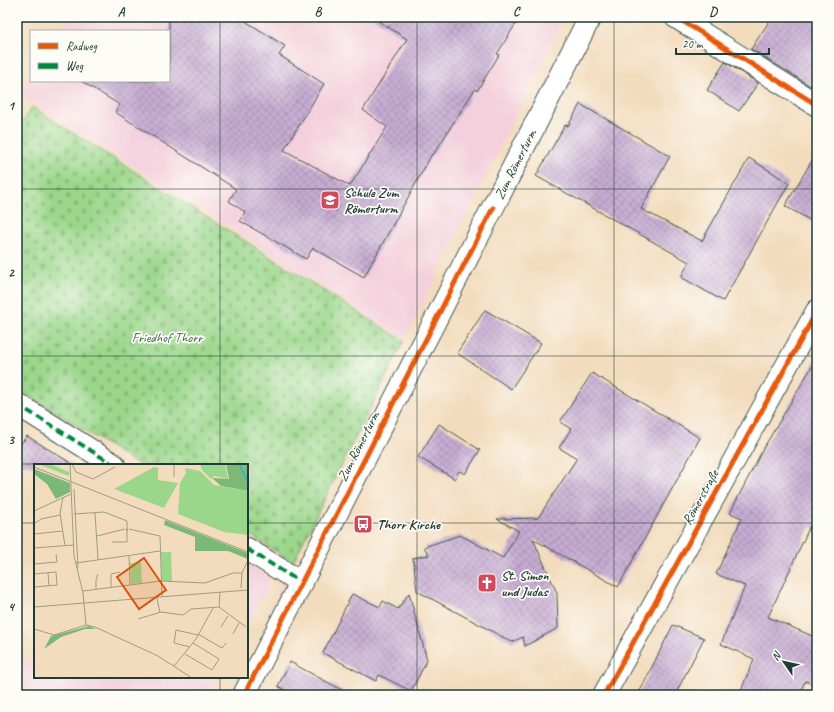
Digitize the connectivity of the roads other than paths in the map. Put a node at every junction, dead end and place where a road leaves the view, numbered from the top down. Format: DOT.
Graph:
graph roads {
  1 [pos="590,17"];
  2 [pos="676,17"];
  3 [pos="817,105"];
  4 [pos="817,311"];
  5 [pos="17,404"];
  6 [pos="112,464"];
  7 [pos="248,550"];
  8 [pos="302,583"];
  9 [pos="244,695"];
  10 [pos="604,695"];
  1 -- 8 [label="street, Zum Römerturm"];
  2 -- 3 [label="street"];
  4 -- 10 [label="street, Römerstraße"];
  5 -- 6 [label="street"];
  7 -- 8 [label="street"];
  8 -- 9 [label="street, Zum Römerturm"];
}
